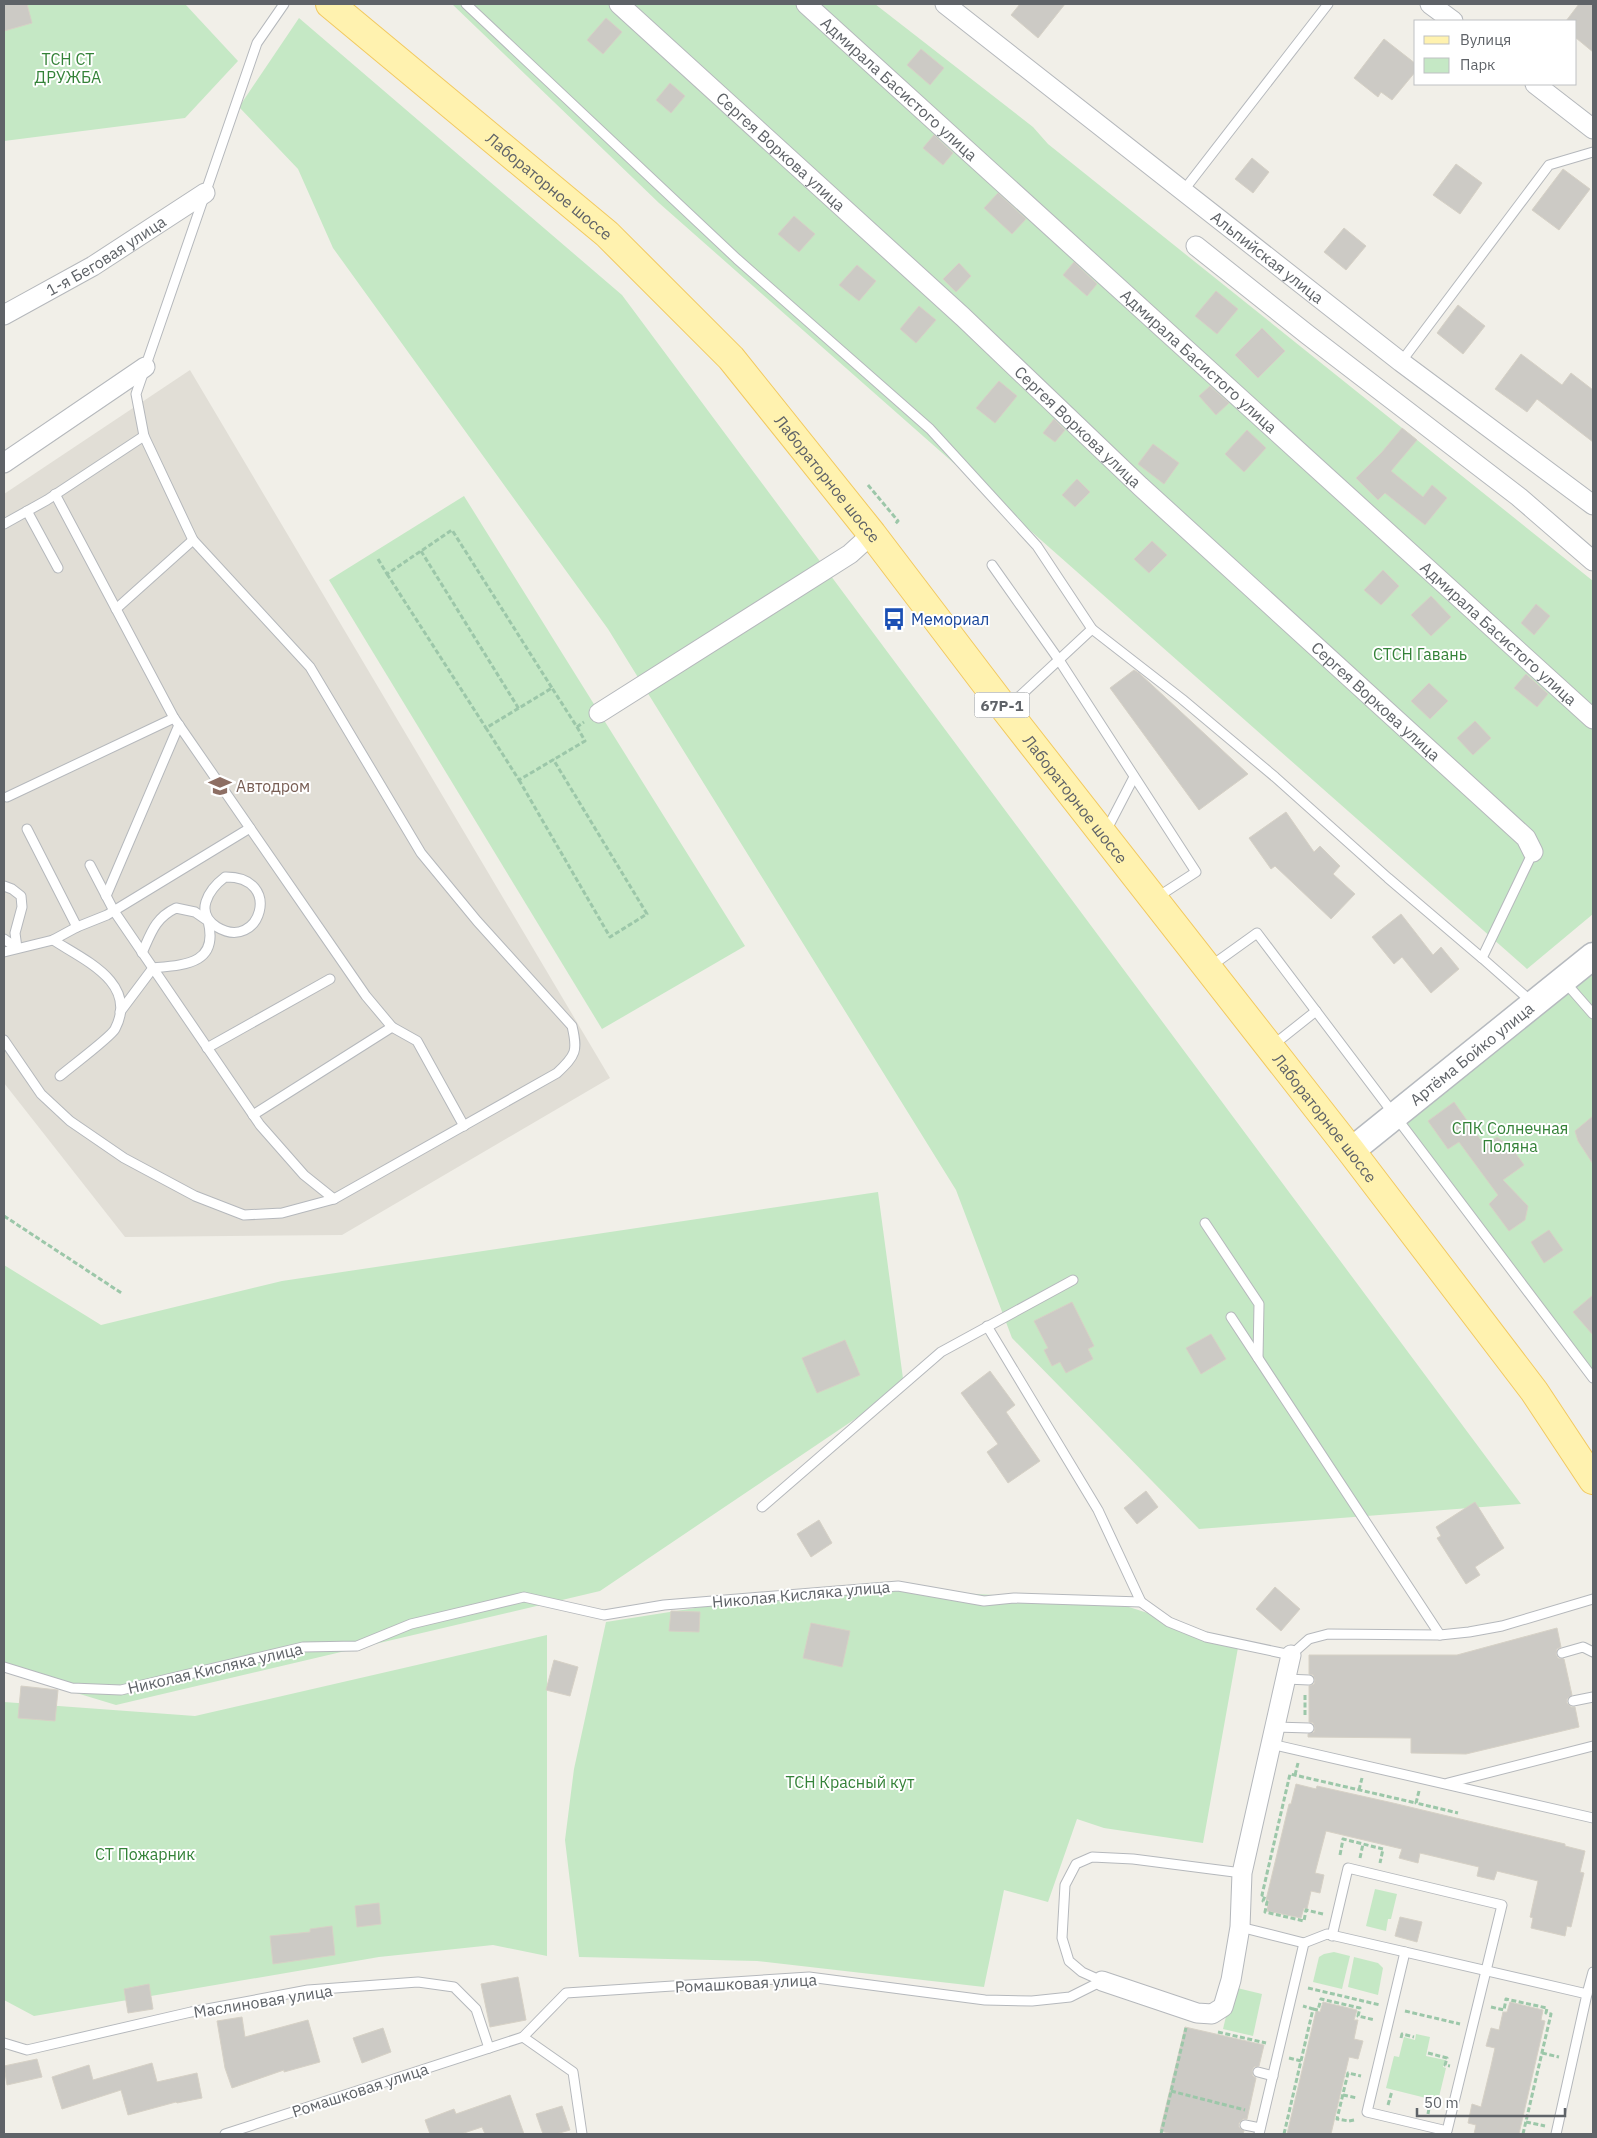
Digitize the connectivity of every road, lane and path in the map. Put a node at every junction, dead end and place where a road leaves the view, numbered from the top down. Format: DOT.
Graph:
graph roads {
  1 [pos="284,4"];
  2 [pos="466,4"];
  3 [pos="619,4"];
  4 [pos="806,4"];
  5 [pos="945,4"];
  6 [pos="1328,4"];
  7 [pos="1430,4"];
  8 [pos="340,7"];
  9 [pos="1452,20"];
  10 [pos="1535,85"];
  11 [pos="1593,129"];
  12 [pos="1593,152"];
  13 [pos="1184,190"];
  14 [pos="205,193"];
  15 [pos="1196,246"];
  16 [pos="4,315"];
  17 [pos="1401,362"];
  18 [pos="145,367"];
  19 [pos="144,436"];
  20 [pos="4,464"];
  21 [pos="55,494"];
  22 [pos="1593,505"];
  23 [pos="28,511"];
  24 [pos="4,524"];
  25 [pos="872,534"];
  26 [pos="193,540"];
  27 [pos="421,551"];
  28 [pos="378,559"];
  29 [pos="1593,561"];
  30 [pos="992,565"];
  31 [pos="58,568"];
  32 [pos="387,574"];
  33 [pos="116,609"];
  34 [pos="1092,629"];
  35 [pos="1059,660"];
  36 [pos="552,688"];
  37 [pos="519,709"];
  38 [pos="1006,710"];
  39 [pos="599,712"];
  40 [pos="1593,719"];
  41 [pos="176,721"];
  42 [pos="576,727"];
  43 [pos="486,728"];
  44 [pos="553,759"];
  45 [pos="1134,777"];
  46 [pos="519,780"];
  47 [pos="7,797"];
  48 [pos="250,828"];
  49 [pos="27,829"];
  50 [pos="1104,835"];
  51 [pos="1533,852"];
  52 [pos="90,864"];
  53 [pos="4,886"];
  54 [pos="106,896"];
  55 [pos="1154,900"];
  56 [pos="114,911"];
  57 [pos="208,921"];
  58 [pos="77,927"];
  59 [pos="4,939"];
  60 [pos="53,940"];
  61 [pos="17,948"];
  62 [pos="4,952"];
  63 [pos="142,953"];
  64 [pos="1593,956"];
  65 [pos="1482,958"];
  66 [pos="153,968"];
  67 [pos="1208,968"];
  68 [pos="330,979"];
  69 [pos="1564,980"];
  70 [pos="1534,1005"];
  71 [pos="1316,1011"];
  72 [pos="120,1012"];
  73 [pos="1593,1014"];
  74 [pos="392,1028"];
  75 [pos="4,1040"];
  76 [pos="207,1048"];
  77 [pos="1270,1048"];
  78 [pos="60,1076"];
  79 [pos="253,1115"];
  80 [pos="1396,1115"];
  81 [pos="464,1126"];
  82 [pos="1351,1151"];
  83 [pos="334,1199"];
  84 [pos="4,1216"];
  85 [pos="1205,1223"];
  86 [pos="1073,1280"];
  87 [pos="122,1294"];
  88 [pos="1231,1317"];
  89 [pos="988,1326"];
  90 [pos="1258,1358"];
  91 [pos="1593,1378"];
  92 [pos="1593,1480"];
  93 [pos="762,1507"];
  94 [pos="1593,1599"];
  95 [pos="1141,1602"];
  96 [pos="1440,1635"];
  97 [pos="1593,1652"];
  98 [pos="1562,1653"];
  99 [pos="1291,1655"];
  100 [pos="4,1667"];
  101 [pos="1286,1679"];
  102 [pos="1309,1680"];
  103 [pos="1593,1697"];
  104 [pos="1574,1701"];
  105 [pos="1308,1728"];
  106 [pos="1273,1735"];
  107 [pos="1593,1746"];
  108 [pos="1447,1784"];
  109 [pos="1421,1785"];
  110 [pos="1416,1803"];
  111 [pos="1458,1813"];
  112 [pos="1593,1818"];
  113 [pos="1363,1844"];
  114 [pos="1340,1855"];
  115 [pos="1346,1856"];
  116 [pos="1353,1858"];
  117 [pos="1359,1860"];
  118 [pos="1366,1861"];
  119 [pos="1373,1863"];
  120 [pos="1338,1864"];
  121 [pos="1242,1872"];
  122 [pos="1327,1906"];
  123 [pos="1325,1915"];
  124 [pos="1324,1920"];
  125 [pos="1240,1927"];
  126 [pos="1332,1936"];
  127 [pos="1304,1943"];
  128 [pos="1405,1952"];
  129 [pos="1486,1971"];
  130 [pos="1593,1972"];
  131 [pos="1102,1981"];
  132 [pos="1587,1994"];
  133 [pos="1302,1997"];
  134 [pos="1384,1997"];
  135 [pos="1313,2009"];
  136 [pos="1489,2015"];
  137 [pos="1186,2024"];
  138 [pos="1213,2031"];
  139 [pos="523,2037"];
  140 [pos="4,2043"];
  141 [pos="1280,2046"];
  142 [pos="489,2048"];
  143 [pos="1542,2053"];
  144 [pos="1288,2058"];
  145 [pos="1562,2058"];
  146 [pos="1301,2061"];
  147 [pos="1286,2068"];
  148 [pos="1258,2072"];
  149 [pos="1273,2076"];
  150 [pos="1364,2077"];
  151 [pos="1171,2091"];
  152 [pos="1361,2092"];
  153 [pos="1343,2095"];
  154 [pos="1360,2099"];
  155 [pos="1358,2106"];
  156 [pos="1245,2110"];
  157 [pos="1356,2113"];
  158 [pos="1548,2118"];
  159 [pos="1354,2120"];
  160 [pos="1364,2122"];
  161 [pos="1526,2122"];
  162 [pos="1245,2124"];
  163 [pos="1546,2127"];
  164 [pos="1260,2131"];
  165 [pos="225,2134"];
  166 [pos="582,2134"];
  167 [pos="1161,2134"];
  168 [pos="1284,2134"];
  169 [pos="1523,2134"];
  170 [pos="1545,2134"];
  171 [pos="1556,2134"];
  1 -- 14 [label="lane"];
  2 -- 34 [label="lane"];
  3 -- 51 [label="street, Сергея Воркова улица"];
  4 -- 40 [label="street, Адмирала Басистого улица"];
  5 -- 13 [label="street, Альпийская улица"];
  6 -- 13 [label="lane"];
  7 -- 9 [label="street"];
  8 -- 25 [label="main road, Лабораторное шоссе / 67Р-1"];
  10 -- 11 [label="street"];
  12 -- 17 [label="lane"];
  13 -- 17 [label="street, Альпийская улица"];
  14 -- 16 [label="street, 1-я Беговая улица"];
  14 -- 18 [label="lane"];
  15 -- 29 [label="street"];
  17 -- 22 [label="street, Альпийская улица"];
  18 -- 19 [label="lane"];
  18 -- 20 [label="street"];
  19 -- 21 [label="lane"];
  19 -- 26 [label="lane"];
  21 -- 23 [label="lane"];
  21 -- 33 [label="lane"];
  23 -- 24 [label="lane"];
  23 -- 31 [label="lane"];
  25 -- 38 [label="main road, Лабораторное шоссе / 67Р-1"];
  25 -- 39 [label="street"];
  26 -- 33 [label="lane"];
  26 -- 81 [label="lane"];
  27 -- 32 [label="path"];
  27 -- 36 [label="path"];
  27 -- 37 [label="path"];
  28 -- 32 [label="path"];
  30 -- 35 [label="lane"];
  32 -- 43 [label="path"];
  33 -- 41 [label="lane"];
  34 -- 35 [label="lane"];
  34 -- 65 [label="lane"];
  35 -- 38 [label="lane"];
  35 -- 45 [label="lane"];
  36 -- 37 [label="path"];
  36 -- 42 [label="path"];
  37 -- 43 [label="path"];
  38 -- 50 [label="main road, Лабораторное шоссе / 67Р-1"];
  39 -- 42 [label="path"];
  41 -- 47 [label="lane"];
  41 -- 48 [label="lane"];
  41 -- 54 [label="lane"];
  42 -- 44 [label="path"];
  43 -- 46 [label="path"];
  44 -- 46 [label="path"];
  44 -- 46 [label="path"];
  45 -- 50 [label="lane"];
  45 -- 55 [label="lane"];
  48 -- 56 [label="lane"];
  48 -- 74 [label="lane"];
  49 -- 58 [label="lane"];
  50 -- 55 [label="main road, Лабораторное шоссе / 67Р-1"];
  51 -- 65 [label="lane"];
  52 -- 54 [label="lane"];
  53 -- 61 [label="lane"];
  54 -- 56 [label="lane"];
  55 -- 67 [label="main road, Лабораторное шоссе / 67Р-1"];
  56 -- 58 [label="lane"];
  56 -- 63 [label="lane"];
  57 -- 57 [label="lane"];
  57 -- 63 [label="lane"];
  57 -- 66 [label="lane"];
  58 -- 60 [label="lane"];
  59 -- 61 [label="lane"];
  60 -- 61 [label="lane"];
  60 -- 72 [label="lane"];
  61 -- 62 [label="lane"];
  63 -- 66 [label="lane"];
  64 -- 69 [label="main road, Артёма Бойко улица"];
  65 -- 70 [label="lane"];
  66 -- 72 [label="lane"];
  66 -- 76 [label="lane"];
  67 -- 71 [label="lane"];
  67 -- 77 [label="main road, Лабораторное шоссе / 67Р-1"];
  68 -- 76 [label="lane"];
  69 -- 70 [label="main road, Артёма Бойко улица"];
  69 -- 73 [label="lane"];
  70 -- 80 [label="main road, Артёма Бойко улица"];
  71 -- 77 [label="lane"];
  71 -- 80 [label="lane"];
  72 -- 78 [label="lane"];
  74 -- 79 [label="lane"];
  74 -- 81 [label="lane"];
  75 -- 83 [label="lane"];
  76 -- 79 [label="lane"];
  77 -- 82 [label="main road, Лабораторное шоссе / 67Р-1"];
  79 -- 83 [label="lane"];
  80 -- 82 [label="main road, Артёма Бойко улица"];
  80 -- 91 [label="lane"];
  81 -- 83 [label="lane"];
  82 -- 92 [label="main road, Лабораторное шоссе / 67Р-1"];
  84 -- 87 [label="path"];
  85 -- 90 [label="lane"];
  86 -- 89 [label="lane"];
  88 -- 90 [label="lane"];
  89 -- 93 [label="lane"];
  89 -- 95 [label="lane"];
  90 -- 96 [label="lane"];
  94 -- 96 [label="lane"];
  95 -- 99 [label="lane"];
  95 -- 100 [label="lane, Николая Кисляка улица"];
  96 -- 99 [label="lane"];
  97 -- 98 [label="lane"];
  99 -- 101 [label="street"];
  101 -- 102 [label="lane"];
  101 -- 106 [label="street"];
  103 -- 104 [label="lane"];
  105 -- 106 [label="lane"];
  106 -- 108 [label="lane"];
  106 -- 121 [label="street"];
  107 -- 108 [label="lane"];
  108 -- 112 [label="lane"];
  109 -- 110 [label="path"];
  110 -- 111 [label="path"];
  110 -- 123 [label="path"];
  113 -- 114 [label="path"];
  113 -- 117 [label="path"];
  113 -- 119 [label="path"];
  114 -- 115 [label="path"];
  114 -- 120 [label="path"];
  116 -- 117 [label="path"];
  117 -- 118 [label="path"];
  121 -- 125 [label="street"];
  121 -- 131 [label="lane"];
  122 -- 123 [label="path"];
  123 -- 124 [label="path"];
  125 -- 127 [label="lane"];
  125 -- 131 [label="street"];
  126 -- 127 [label="lane"];
  126 -- 128 [label="lane"];
  126 -- 129 [label="lane"];
  127 -- 141 [label="lane"];
  128 -- 129 [label="lane"];
  128 -- 129 [label="lane"];
  129 -- 132 [label="lane"];
  130 -- 132 [label="lane"];
  131 -- 139 [label="lane, Ромашковая улица"];
  132 -- 171 [label="lane"];
  133 -- 135 [label="path"];
  134 -- 135 [label="path"];
  135 -- 146 [label="path"];
  136 -- 143 [label="path"];
  137 -- 151 [label="path"];
  138 -- 141 [label="path"];
  139 -- 142 [label="lane, Ромашковая улица"];
  139 -- 166 [label="lane"];
  140 -- 142 [label="lane, Маслиновая улица"];
  141 -- 144 [label="path"];
  141 -- 149 [label="lane"];
  142 -- 165 [label="lane, Ромашковая улица"];
  143 -- 145 [label="path"];
  143 -- 161 [label="path"];
  144 -- 146 [label="path"];
  144 -- 147 [label="path"];
  146 -- 168 [label="path"];
  148 -- 149 [label="lane"];
  149 -- 164 [label="lane"];
  150 -- 153 [label="path"];
  151 -- 156 [label="path"];
  151 -- 167 [label="path"];
  152 -- 154 [label="path"];
  153 -- 154 [label="path"];
  153 -- 159 [label="path"];
  154 -- 155 [label="path"];
  157 -- 159 [label="path"];
  158 -- 163 [label="path"];
  159 -- 160 [label="path"];
  161 -- 163 [label="path"];
  161 -- 169 [label="path"];
  162 -- 164 [label="lane"];
  163 -- 170 [label="path"];
}
